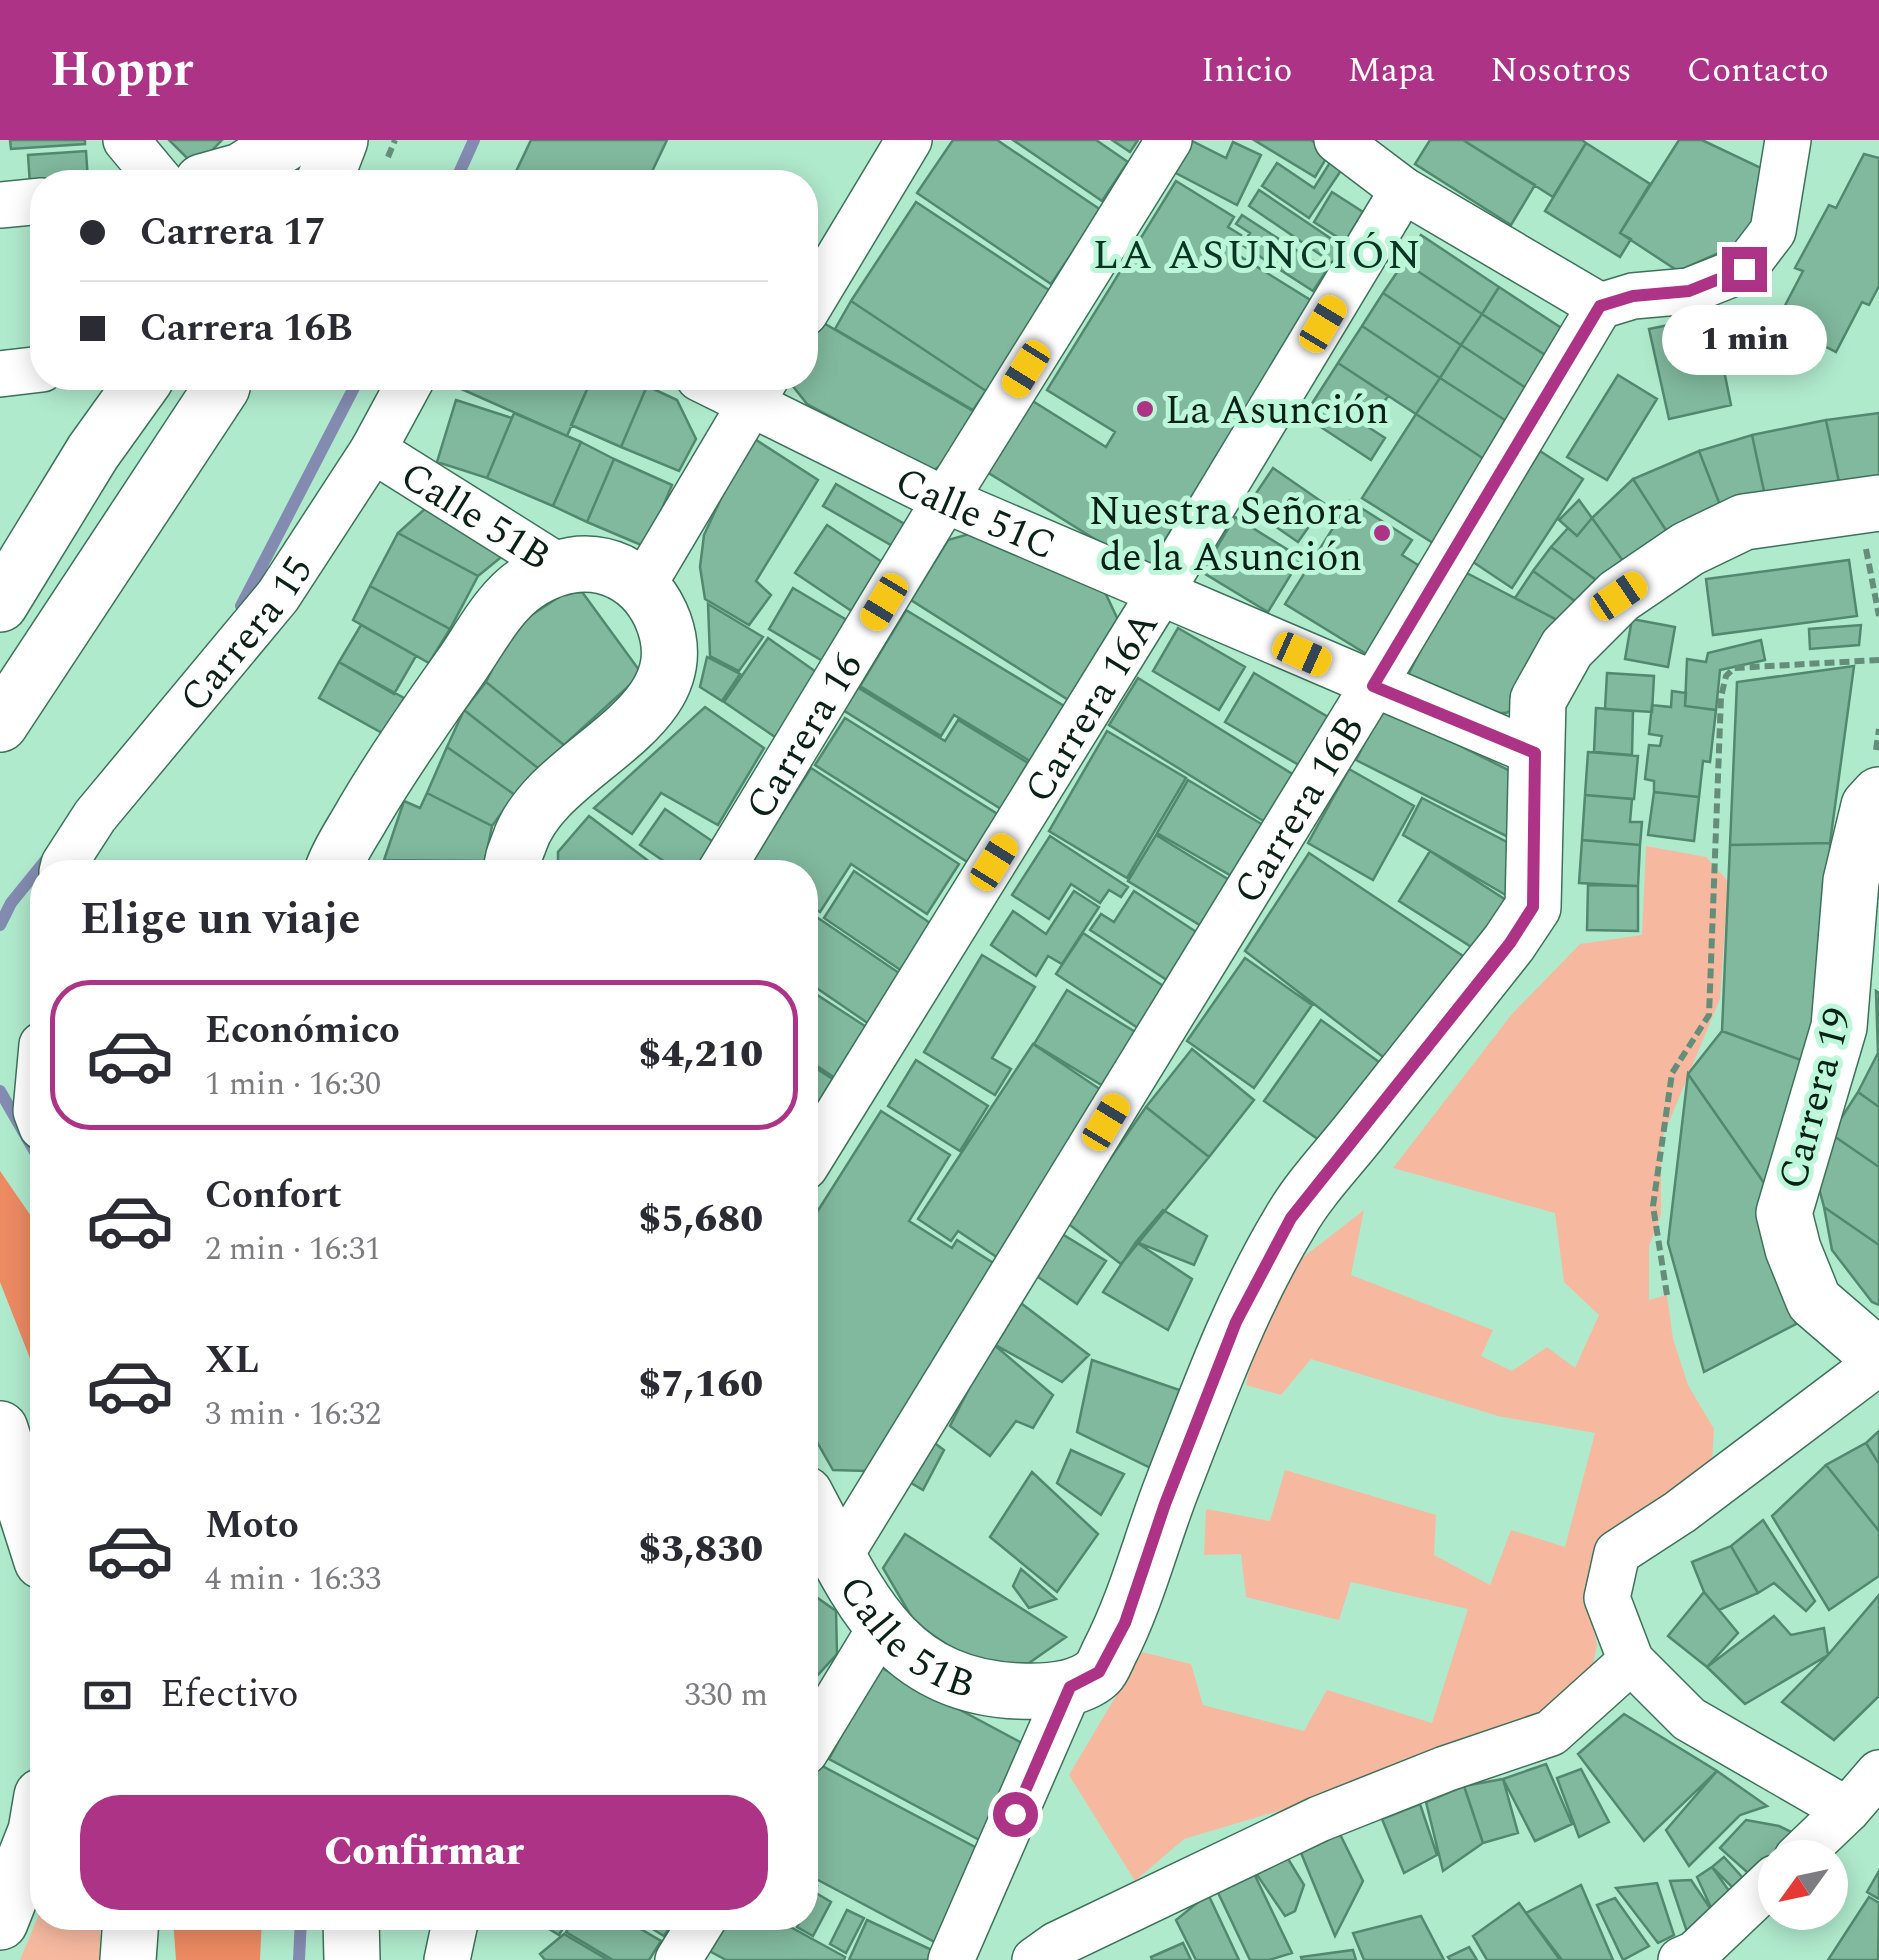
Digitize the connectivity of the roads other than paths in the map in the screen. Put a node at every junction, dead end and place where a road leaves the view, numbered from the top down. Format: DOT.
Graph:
graph roads {
  1 [pos="126,140"];
  2 [pos="340,140"];
  3 [pos="908,140"];
  4 [pos="1169,140"];
  5 [pos="1337,140"];
  6 [pos="1788,140"];
  7 [pos="287,158"];
  8 [pos="151,170"];
  9 [pos="245,170"];
  10 [pos="329,170"];
  11 [pos="1404,190"];
  12 [pos="30,201"];
  13 [pos="0,205"];
  14 [pos="818,291"];
  15 [pos="1600,306"];
  16 [pos="30,370"];
  17 [pos="0,374"];
  18 [pos="137,390"];
  19 [pos="220,390"];
  20 [pos="406,390"];
  21 [pos="759,391"];
  22 [pos="373,450"];
  23 [pos="944,500"];
  24 [pos="1868,505"];
  25 [pos="16,556"];
  26 [pos="558,566"];
  27 [pos="642,587"];
  28 [pos="1162,590"];
  29 [pos="0,604"];
  30 [pos="1373,686"];
  31 [pos="0,724"];
  32 [pos="1535,753"];
  33 [pos="1874,801"];
  34 [pos="67,860"];
  35 [pos="339,860"];
  36 [pos="515,860"];
  37 [pos="727,860"];
  38 [pos="818,1145"];
  39 [pos="1879,1360"];
  40 [pos="0,1429"];
  41 [pos="818,1518"];
  42 [pos="30,1523"];
  43 [pos="839,1557"];
  44 [pos="881,1628"];
  45 [pos="1631,1661"];
  46 [pos="1070,1687"];
  47 [pos="818,1731"];
  48 [pos="1879,1773"];
  49 [pos="1847,1810"];
  50 [pos="1816,1840"];
  51 [pos="30,1844"];
  52 [pos="1758,1895"];
  53 [pos="0,1922"];
  54 [pos="130,1930"];
  55 [pos="351,1930"];
  56 [pos="453,1930"];
  57 [pos="697,1930"];
  58 [pos="1694,1958"];
  59 [pos="128,1960"];
  60 [pos="352,1960"];
  61 [pos="447,1960"];
  62 [pos="678,1960"];
  63 [pos="951,1960"];
  64 [pos="1035,1960"];
  1 -- 8 [label="street"];
  2 -- 10 [label="main road"];
  3 -- 14 [label="street"];
  4 -- 23 [label="street, Carrera 16"];
  5 -- 11 [label="street"];
  6 -- 15 [label="street"];
  7 -- 9 [label="main road"];
  11 -- 15 [label="street"];
  11 -- 28 [label="street, Carrera 16A"];
  12 -- 13 [label="street"];
  15 -- 30 [label="street, Carrera 16B"];
  16 -- 17 [label="street"];
  18 -- 25 [label="main road"];
  19 -- 31 [label="main road"];
  20 -- 22 [label="street, Carrera 15"];
  21 -- 23 [label="street, Calle 51C"];
  21 -- 27 [label="street"];
  22 -- 26 [label="street, Calle 51B"];
  22 -- 34 [label="street, Carrera 15"];
  23 -- 28 [label="street, Calle 51C"];
  23 -- 37 [label="street, Carrera 16"];
  24 -- 32 [label="main road"];
  25 -- 29 [label="main road"];
  26 -- 27 [label="main road, Calle 51B"];
  26 -- 35 [label="main road"];
  27 -- 36 [label="main road"];
  28 -- 30 [label="street, Calle 51C"];
  28 -- 38 [label="street, Carrera 16A"];
  30 -- 32 [label="street, Calle 51C"];
  30 -- 43 [label="street, Carrera 16B"];
  32 -- 46 [label="main road"];
  33 -- 39 [label="main road, Carrera 19"];
  39 -- 45 [label="street"];
  40 -- 42 [label="main road"];
  41 -- 43 [label="main road, Calle 51B"];
  43 -- 44 [label="main road, Calle 51B"];
  44 -- 46 [label="main road, Calle 51B"];
  44 -- 47 [label="street"];
  45 -- 49 [label="street"];
  45 -- 64 [label="street"];
  46 -- 63 [label="street"];
  48 -- 49 [label="street"];
  49 -- 50 [label="street"];
  51 -- 53 [label="main road"];
  52 -- 58 [label="street"];
  54 -- 59 [label="main road"];
  55 -- 60 [label="main road"];
  56 -- 61 [label="street"];
  57 -- 62 [label="street"];
}
